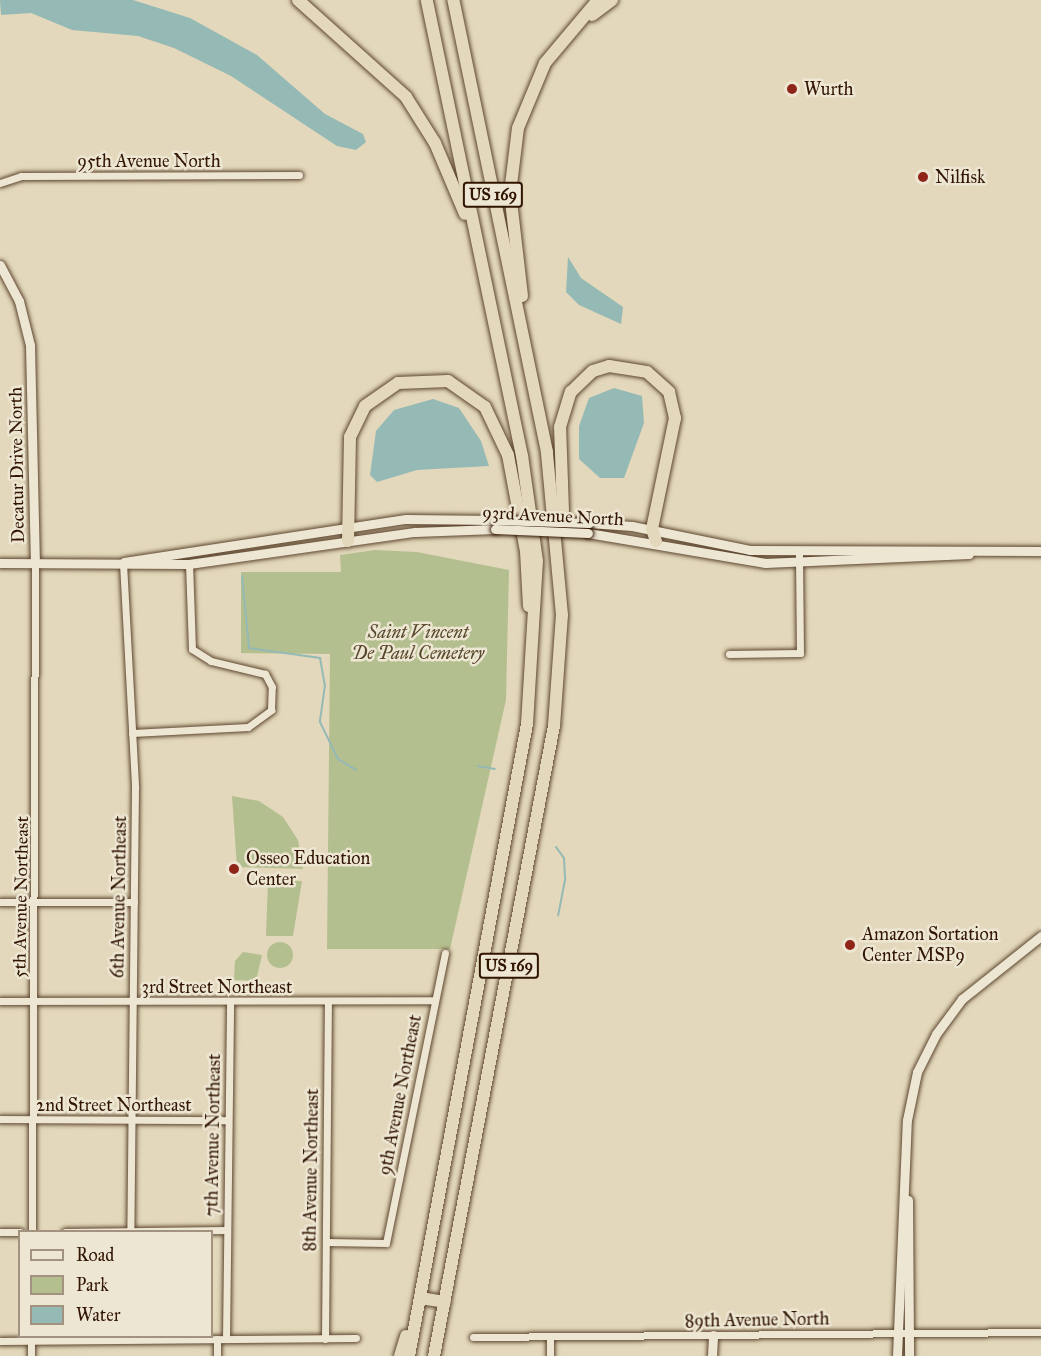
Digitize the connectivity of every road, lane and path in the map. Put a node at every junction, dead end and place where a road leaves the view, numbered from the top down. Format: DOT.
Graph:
graph roads {
  1 [pos="298,0"];
  2 [pos="427,0"];
  3 [pos="453,0"];
  4 [pos="598,0"];
  5 [pos="612,0"];
  6 [pos="564,35"];
  7 [pos="299,175"];
  8 [pos="0,183"];
  9 [pos="0,265"];
  10 [pos="496,331"];
  11 [pos="531,375"];
  12 [pos="495,524"];
  13 [pos="348,528"];
  14 [pos="654,535"];
  15 [pos="348,541"];
  16 [pos="799,549"];
  17 [pos="1041,551"];
  18 [pos="980,552"];
  19 [pos="560,560"];
  20 [pos="35,562"];
  21 [pos="0,563"];
  22 [pos="123,563"];
  23 [pos="800,563"];
  24 [pos="189,564"];
  25 [pos="729,654"];
  26 [pos="533,667"];
  27 [pos="132,733"];
  28 [pos="0,902"];
  29 [pos="36,902"];
  30 [pos="134,902"];
  31 [pos="1041,936"];
  32 [pos="445,953"];
  33 [pos="435,1000"];
  34 [pos="0,1002"];
  35 [pos="35,1002"];
  36 [pos="230,1002"];
  37 [pos="328,1002"];
  38 [pos="133,1003"];
  39 [pos="0,1119"];
  40 [pos="33,1120"];
  41 [pos="228,1120"];
  42 [pos="131,1121"];
  43 [pos="905,1177"];
  44 [pos="32,1230"];
  45 [pos="130,1230"];
  46 [pos="213,1230"];
  47 [pos="226,1230"];
  48 [pos="0,1232"];
  49 [pos="18,1232"];
  50 [pos="326,1242"];
  51 [pos="429,1251"];
  52 [pos="420,1298"];
  53 [pos="445,1302"];
  54 [pos="1041,1332"];
  55 [pos="897,1333"];
  56 [pos="909,1333"];
  57 [pos="713,1335"];
  58 [pos="550,1336"];
  59 [pos="473,1337"];
  60 [pos="129,1338"];
  61 [pos="356,1338"];
  62 [pos="31,1339"];
  63 [pos="325,1339"];
  64 [pos="217,1340"];
  65 [pos="226,1340"];
  66 [pos="0,1341"];
  67 [pos="31,1356"];
  68 [pos="217,1356"];
  69 [pos="400,1356"];
  70 [pos="409,1356"];
  71 [pos="434,1356"];
  72 [pos="550,1356"];
  73 [pos="712,1356"];
  74 [pos="897,1356"];
  75 [pos="909,1356"];
  1 -- 10 [label="highway"];
  2 -- 10 [label="highway, US 169"];
  3 -- 11 [label="highway, US 169"];
  4 -- 6 [label="highway"];
  5 -- 6 [label="highway"];
  6 -- 11 [label="highway"];
  7 -- 8 [label="street, 95th Avenue North"];
  9 -- 20 [label="street, Decatur Drive North"];
  10 -- 26 [label="highway, US 169"];
  11 -- 19 [label="highway, US 169"];
  12 -- 13 [label="street, 93rd Avenue North"];
  12 -- 14 [label="street, 93rd Avenue North, bridge"];
  12 -- 15 [label="street, 93rd Avenue North"];
  13 -- 15 [label="highway"];
  13 -- 22 [label="street, 93rd Avenue North"];
  13 -- 26 [label="highway"];
  14 -- 16 [label="street, 93rd Avenue North"];
  14 -- 19 [label="highway"];
  14 -- 23 [label="street, 93rd Avenue North"];
  15 -- 24 [label="street, 93rd Avenue North"];
  16 -- 18 [label="street, 93rd Avenue North"];
  16 -- 23 [label="street"];
  17 -- 18 [label="street, 93rd Avenue North"];
  18 -- 23 [label="street, 93rd Avenue North"];
  19 -- 53 [label="highway, US 169"];
  20 -- 21 [label="street, 93rd Avenue North"];
  20 -- 22 [label="street, 93rd Avenue North"];
  20 -- 29 [label="street, 5th Avenue Northeast"];
  22 -- 24 [label="street, 93rd Avenue North"];
  22 -- 27 [label="street, 6th Avenue Northeast"];
  23 -- 25 [label="street"];
  24 -- 27 [label="street"];
  26 -- 51 [label="highway, US 169"];
  27 -- 30 [label="street, 6th Avenue Northeast"];
  28 -- 29 [label="street"];
  29 -- 30 [label="street"];
  29 -- 35 [label="street, 5th Avenue Northeast"];
  30 -- 38 [label="street, 6th Avenue Northeast"];
  31 -- 43 [label="street"];
  32 -- 33 [label="street, 9th Avenue Northeast"];
  33 -- 37 [label="street, 3rd Street Northeast"];
  33 -- 50 [label="street, 9th Avenue Northeast"];
  34 -- 35 [label="street, 3rd Street Northeast"];
  35 -- 38 [label="street, 3rd Street Northeast"];
  35 -- 40 [label="street, 5th Avenue Northeast"];
  36 -- 37 [label="street, 3rd Street Northeast"];
  36 -- 38 [label="street, 3rd Street Northeast"];
  36 -- 41 [label="street, 7th Avenue Northeast"];
  37 -- 50 [label="street, 8th Avenue Northeast"];
  38 -- 42 [label="street, 6th Avenue Northeast"];
  39 -- 40 [label="street, 2nd Street Northeast"];
  40 -- 42 [label="street, 2nd Street Northeast"];
  40 -- 44 [label="street, 5th Avenue Northeast"];
  41 -- 42 [label="street, 2nd Street Northeast"];
  41 -- 47 [label="street, 7th Avenue Northeast"];
  42 -- 45 [label="street, 6th Avenue Northeast"];
  43 -- 55 [label="street"];
  43 -- 56 [label="street"];
  46 -- 47 [label="street"];
  47 -- 65 [label="street, 7th Avenue Northeast"];
  48 -- 49 [label="street"];
  50 -- 63 [label="street, 8th Avenue Northeast"];
  51 -- 52 [label="highway, US 169"];
  51 -- 69 [label="highway"];
  52 -- 53 [label="highway"];
  52 -- 70 [label="highway, US 169"];
  53 -- 71 [label="highway, US 169"];
  54 -- 56 [label="street, 89th Avenue North"];
  55 -- 56 [label="street, 89th Avenue North"];
  55 -- 57 [label="street, 89th Avenue North"];
  55 -- 74 [label="street"];
  56 -- 75 [label="street"];
  57 -- 58 [label="street, 89th Avenue North"];
  57 -- 73 [label="street"];
  58 -- 59 [label="street, 89th Avenue North"];
  58 -- 72 [label="street"];
  60 -- 62 [label="street"];
  60 -- 64 [label="street"];
  61 -- 63 [label="street"];
  62 -- 66 [label="street"];
  62 -- 67 [label="street"];
  63 -- 65 [label="street"];
  64 -- 65 [label="street"];
  64 -- 68 [label="street"];
}
